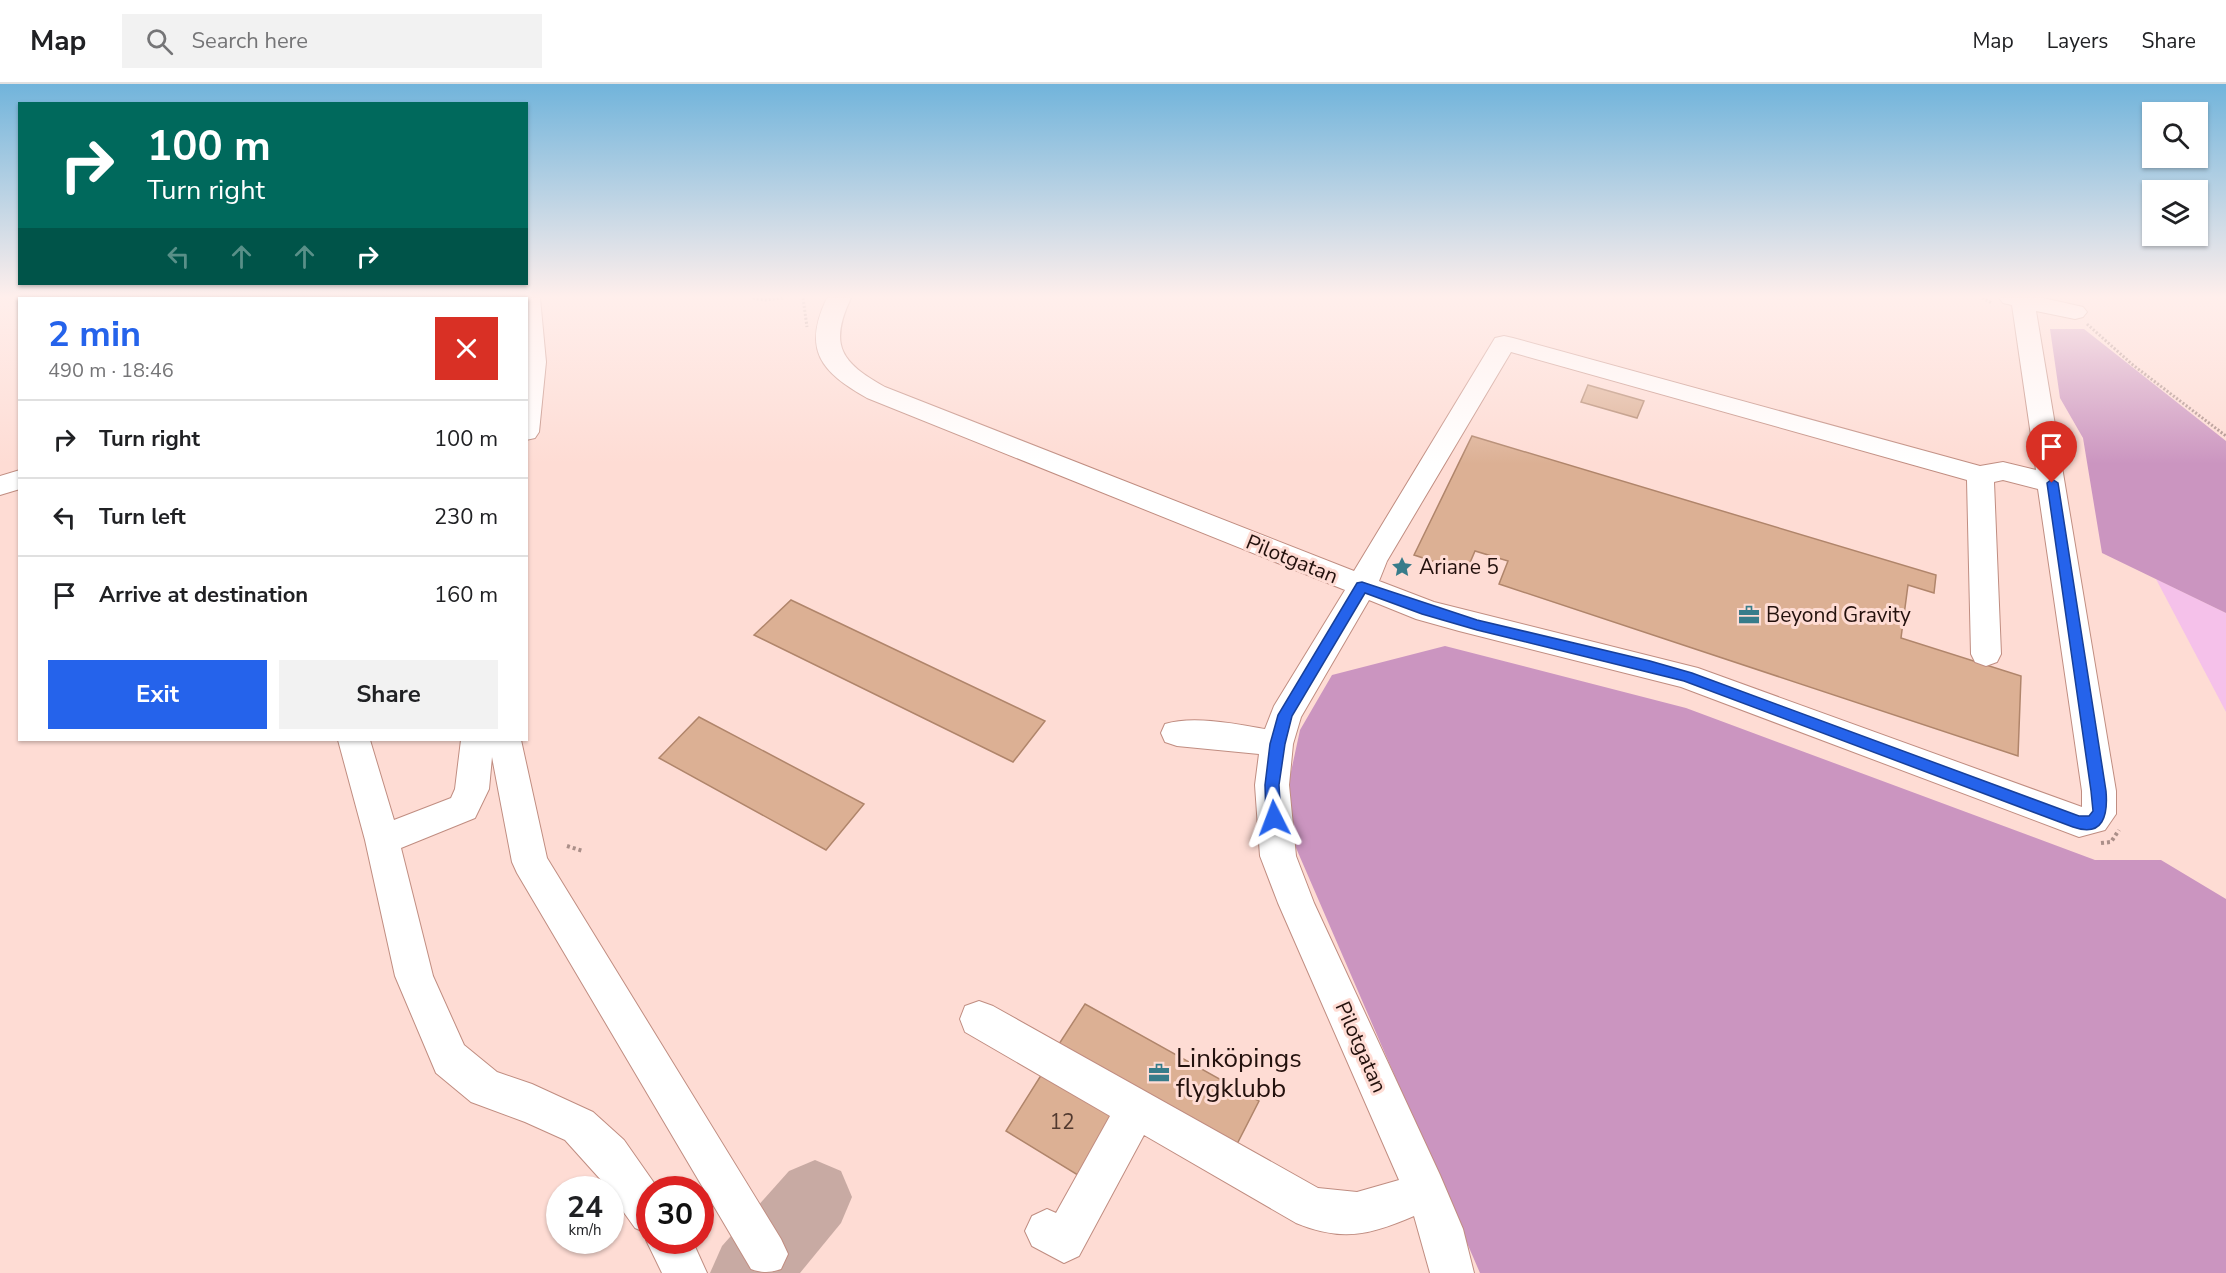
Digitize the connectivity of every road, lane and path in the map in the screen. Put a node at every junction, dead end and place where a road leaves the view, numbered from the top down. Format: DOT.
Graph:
graph roads {
  1 [pos="533,353"];
  2 [pos="831,353"];
  3 [pos="1498,353"];
  4 [pos="1538,353"];
  5 [pos="2027,353"];
  6 [pos="2120,353"];
  7 [pos="528,414"];
  8 [pos="2226,436"];
  9 [pos="1980,475"];
  10 [pos="18,480"];
  11 [pos="2052,483"];
  12 [pos="0,486"];
  13 [pos="1362,586"];
  14 [pos="1986,654"];
  15 [pos="1176,733"];
  16 [pos="354,741"];
  17 [pos="477,741"];
  18 [pos="506,741"];
  19 [pos="1277,744"];
  20 [pos="514,790"];
  21 [pos="463,808"];
  22 [pos="382,840"];
  23 [pos="567,846"];
  24 [pos="583,851"];
  25 [pos="978,1019"];
  26 [pos="1136,1109"];
  27 [pos="1425,1190"];
  28 [pos="636,1193"];
  29 [pos="1047,1231"];
  30 [pos="675,1254"];
  31 [pos="766,1254"];
  32 [pos="685,1273"];
  33 [pos="1452,1273"];
  1 -- 7 [label="street"];
  2 -- 13 [label="street, Pilotgatan"];
  3 -- 13 [label="street"];
  4 -- 9 [label="street"];
  5 -- 11 [label="street"];
  6 -- 8 [label="path"];
  9 -- 11 [label="street"];
  9 -- 14 [label="street"];
  10 -- 12 [label="street"];
  11 -- 13 [label="street"];
  13 -- 19 [label="street, Pilotgatan"];
  15 -- 19 [label="street"];
  16 -- 22 [label="street"];
  17 -- 21 [label="street"];
  18 -- 20 [label="street"];
  19 -- 27 [label="street, Pilotgatan"];
  20 -- 21 [label="street"];
  20 -- 31 [label="street"];
  21 -- 22 [label="street"];
  22 -- 28 [label="street"];
  23 -- 24 [label="path"];
  25 -- 26 [label="street"];
  26 -- 27 [label="street"];
  26 -- 29 [label="street"];
  27 -- 33 [label="street, Pilotgatan"];
  30 -- 32 [label="street"];
}
